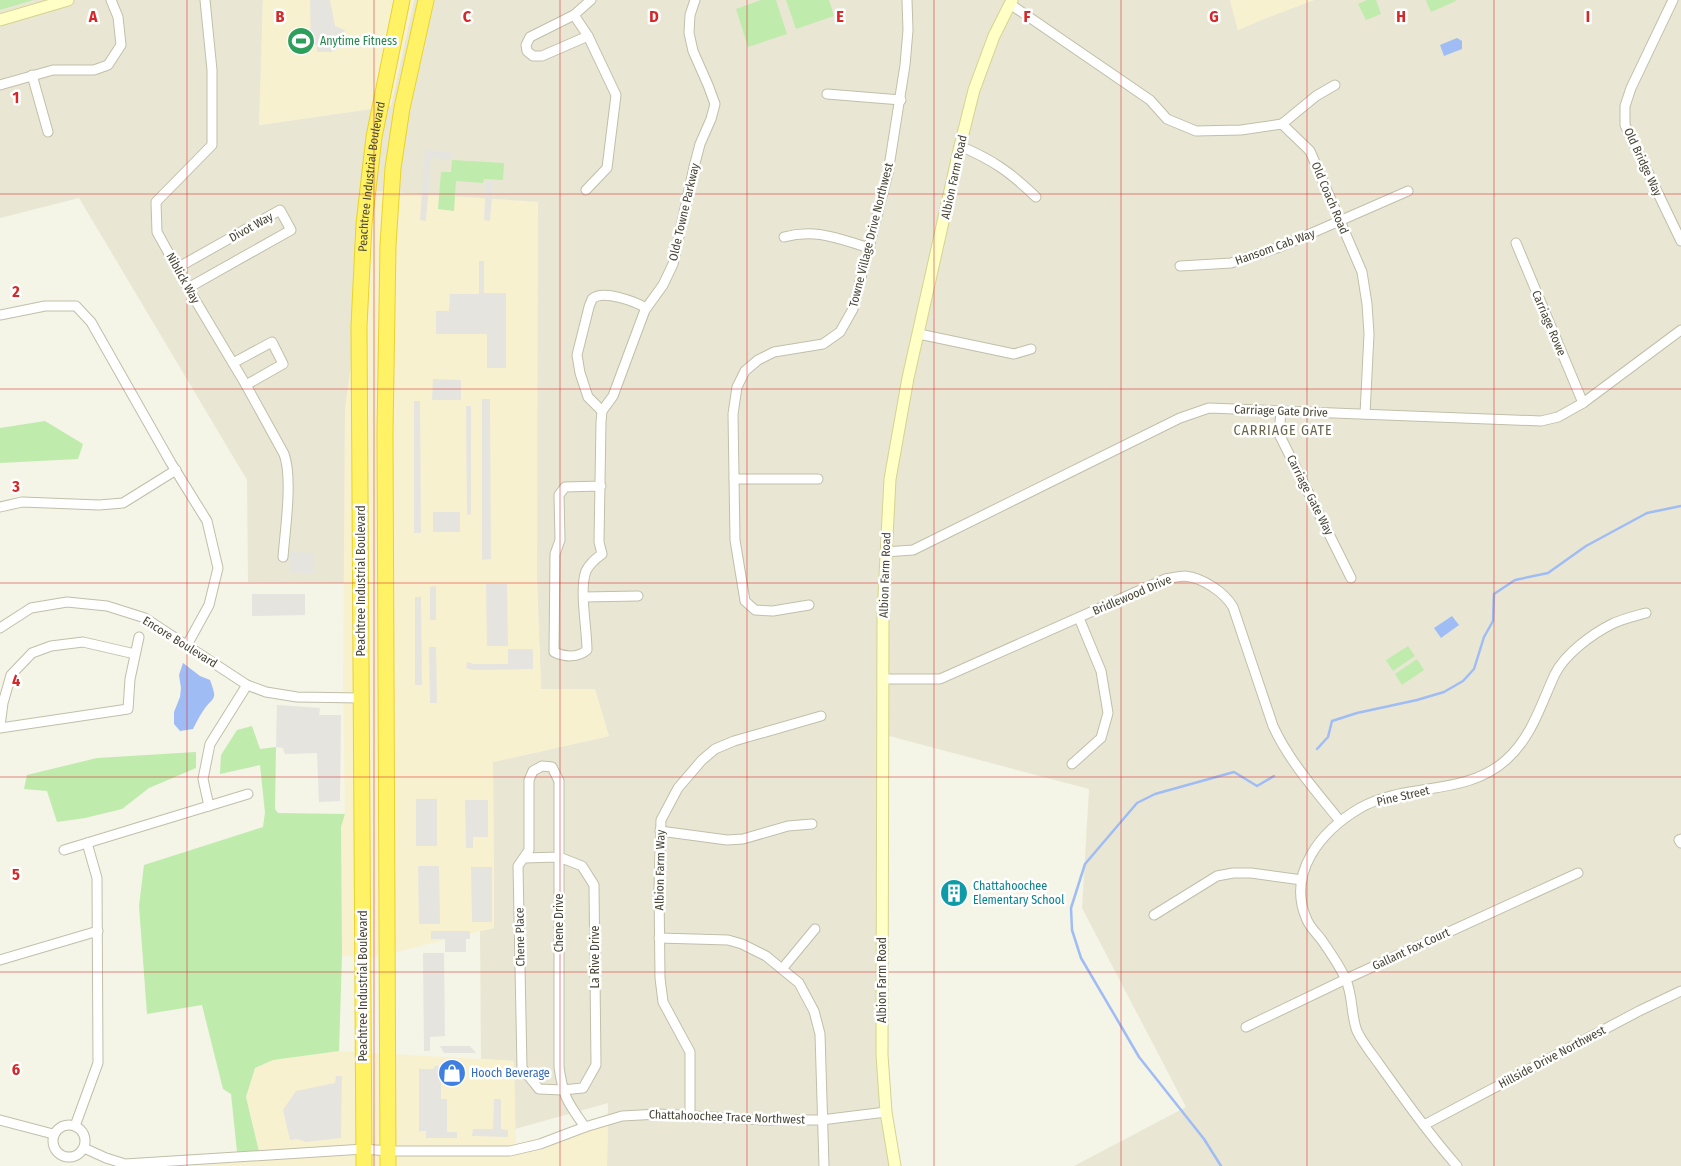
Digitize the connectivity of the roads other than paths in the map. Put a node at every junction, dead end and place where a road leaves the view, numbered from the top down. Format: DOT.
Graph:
graph roads {
  1 [pos="68,0"];
  2 [pos="111,0"];
  3 [pos="205,0"];
  4 [pos="402,0"];
  5 [pos="426,0"];
  6 [pos="591,0"];
  7 [pos="695,0"];
  8 [pos="907,0"];
  9 [pos="1673,0"];
  10 [pos="1011,2"];
  11 [pos="574,15"];
  12 [pos="0,20"];
  13 [pos="588,36"];
  14 [pos="32,75"];
  15 [pos="0,84"];
  16 [pos="1335,84"];
  17 [pos="827,94"];
  18 [pos="900,100"];
  19 [pos="1282,124"];
  20 [pos="48,132"];
  21 [pos="960,146"];
  22 [pos="586,190"];
  23 [pos="1408,191"];
  24 [pos="1036,197"];
  25 [pos="1339,222"];
  26 [pos="784,237"];
  27 [pos="1681,241"];
  28 [pos="1516,243"];
  29 [pos="870,248"];
  30 [pos="1180,266"];
  31 [pos="177,268"];
  32 [pos="188,288"];
  33 [pos="646,308"];
  34 [pos="0,315"];
  35 [pos="1681,330"];
  36 [pos="919,334"];
  37 [pos="1031,349"];
  38 [pos="232,363"];
  39 [pos="246,385"];
  40 [pos="1583,403"];
  41 [pos="1281,410"];
  42 [pos="602,411"];
  43 [pos="1365,414"];
  44 [pos="176,470"];
  45 [pos="734,479"];
  46 [pos="818,479"];
  47 [pos="601,486"];
  48 [pos="0,507"];
  49 [pos="885,552"];
  50 [pos="283,557"];
  51 [pos="1351,578"];
  52 [pos="638,596"];
  53 [pos="584,597"];
  54 [pos="809,605"];
  55 [pos="1646,612"];
  56 [pos="1079,618"];
  57 [pos="0,628"];
  58 [pos="139,637"];
  59 [pos="187,645"];
  60 [pos="135,654"];
  61 [pos="883,679"];
  62 [pos="247,685"];
  63 [pos="361,698"];
  64 [pos="821,716"];
  65 [pos="0,727"];
  66 [pos="1072,764"];
  67 [pos="542,766"];
  68 [pos="248,794"];
  69 [pos="209,806"];
  70 [pos="1340,821"];
  71 [pos="812,824"];
  72 [pos="660,831"];
  73 [pos="87,843"];
  74 [pos="64,850"];
  75 [pos="559,857"];
  76 [pos="524,858"];
  77 [pos="1578,872"];
  78 [pos="1302,880"];
  79 [pos="1154,915"];
  80 [pos="814,929"];
  81 [pos="98,931"];
  82 [pos="659,938"];
  83 [pos="0,960"];
  84 [pos="782,969"];
  85 [pos="1346,979"];
  86 [pos="1681,991"];
  87 [pos="1246,1027"];
  88 [pos="562,1090"];
  89 [pos="886,1112"];
  90 [pos="690,1115"];
  91 [pos="0,1120"];
  92 [pos="821,1120"];
  93 [pos="1424,1125"];
  94 [pos="75,1126"];
  95 [pos="585,1127"];
  96 [pos="53,1134"];
  97 [pos="84,1148"];
  98 [pos="364,1148"];
  99 [pos="62,1157"];
  100 [pos="388,1159"];
  101 [pos="58,1166"];
  102 [pos="364,1166"];
  103 [pos="824,1166"];
  104 [pos="894,1166"];
  105 [pos="1457,1166"];
  1 -- 12 [label="street"];
  2 -- 14 [label="street"];
  3 -- 31 [label="street, Niblick Way"];
  4 -- 63 [label="highway, Peachtree Industrial Boulevard"];
  5 -- 100 [label="highway, Peachtree Industrial Boulevard"];
  6 -- 11 [label="street"];
  7 -- 33 [label="street, Olde Towne Parkway"];
  8 -- 18 [label="street, Towne Village Drive Northwest"];
  9 -- 27 [label="street, Old Bridge Way"];
  10 -- 19 [label="street"];
  10 -- 21 [label="street, Albion Farm Road"];
  11 -- 13 [label="street"];
  11 -- 13 [label="street"];
  13 -- 22 [label="street"];
  14 -- 15 [label="street"];
  14 -- 20 [label="street"];
  16 -- 19 [label="street"];
  17 -- 18 [label="street"];
  18 -- 29 [label="street, Towne Village Drive Northwest"];
  19 -- 25 [label="street, Old Coach Road"];
  21 -- 24 [label="street"];
  21 -- 36 [label="street, Albion Farm Road"];
  23 -- 25 [label="street, Hansom Cab Way"];
  25 -- 30 [label="street, Hansom Cab Way"];
  25 -- 43 [label="street, Old Coach Road"];
  26 -- 29 [label="street"];
  28 -- 40 [label="street, Carriage Rowe"];
  29 -- 45 [label="street, Towne Village Drive Northwest"];
  31 -- 32 [label="street, Niblick Way"];
  31 -- 32 [label="street, Divot Way"];
  32 -- 38 [label="street, Niblick Way"];
  33 -- 42 [label="street, Olde Towne Parkway"];
  33 -- 42 [label="street"];
  34 -- 44 [label="street"];
  35 -- 40 [label="street, Carriage Gate Drive"];
  36 -- 37 [label="street"];
  36 -- 49 [label="street, Albion Farm Road"];
  38 -- 39 [label="street, Niblick Way"];
  38 -- 39 [label="street"];
  39 -- 50 [label="street, Niblick Way"];
  40 -- 43 [label="street, Carriage Gate Drive"];
  41 -- 43 [label="street, Carriage Gate Drive"];
  41 -- 49 [label="street, Carriage Gate Drive"];
  41 -- 51 [label="street, Carriage Gate Way"];
  42 -- 47 [label="street"];
  44 -- 48 [label="street"];
  44 -- 59 [label="street"];
  45 -- 46 [label="street"];
  45 -- 54 [label="street, Towne Village Drive Northwest"];
  47 -- 53 [label="street"];
  47 -- 53 [label="street"];
  49 -- 61 [label="street, Albion Farm Road"];
  52 -- 53 [label="street"];
  55 -- 70 [label="street, Pine Street"];
  56 -- 61 [label="street, Bridlewood Drive"];
  56 -- 66 [label="street"];
  56 -- 70 [label="street, Bridlewood Drive"];
  57 -- 59 [label="street, Encore Boulevard"];
  58 -- 60 [label="street"];
  59 -- 62 [label="street, Encore Boulevard"];
  60 -- 65 [label="street"];
  60 -- 65 [label="street"];
  61 -- 89 [label="street, Albion Farm Road"];
  62 -- 63 [label="street, Encore Boulevard"];
  62 -- 69 [label="street"];
  63 -- 98 [label="highway, Peachtree Industrial Boulevard"];
  64 -- 72 [label="street, Albion Farm Way"];
  67 -- 75 [label="street, Chene Drive"];
  67 -- 76 [label="street, Chene Place"];
  68 -- 69 [label="street"];
  69 -- 73 [label="street"];
  70 -- 78 [label="street, Pine Street"];
  71 -- 72 [label="street"];
  72 -- 82 [label="street, Albion Farm Way"];
  73 -- 74 [label="street"];
  73 -- 81 [label="street"];
  75 -- 76 [label="street, La Rive Drive"];
  75 -- 88 [label="street, Chene Drive"];
  75 -- 88 [label="street, La Rive Drive"];
  76 -- 88 [label="street, Chene Place"];
  77 -- 85 [label="street, Gallant Fox Court"];
  78 -- 79 [label="street"];
  78 -- 85 [label="street, Pine Street"];
  80 -- 84 [label="street"];
  81 -- 83 [label="street"];
  81 -- 94 [label="street"];
  82 -- 84 [label="street"];
  82 -- 90 [label="street, Albion Farm Way"];
  84 -- 92 [label="street"];
  85 -- 87 [label="street, Gallant Fox Court"];
  85 -- 93 [label="street, Pine Street"];
  86 -- 93 [label="street, Hillside Drive Northwest"];
  88 -- 95 [label="street"];
  89 -- 92 [label="street, Chattahoochee Trace Northwest"];
  89 -- 104 [label="street, Albion Farm Road"];
  90 -- 92 [label="street, Chattahoochee Trace Northwest"];
  90 -- 95 [label="street, Chattahoochee Trace Northwest"];
  91 -- 96 [label="street"];
  92 -- 103 [label="street"];
  93 -- 105 [label="street, Pine Street"];
  94 -- 96 [label="street"];
  94 -- 97 [label="street"];
  95 -- 100 [label="street, Chattahoochee Trace Northwest"];
  96 -- 99 [label="street"];
  97 -- 98 [label="street, Chattahoochee Trace Northwest"];
  97 -- 99 [label="street"];
  98 -- 100 [label="street, Chattahoochee Trace Northwest"];
  98 -- 102 [label="highway, Peachtree Industrial Boulevard"];
  99 -- 101 [label="street"];
}
